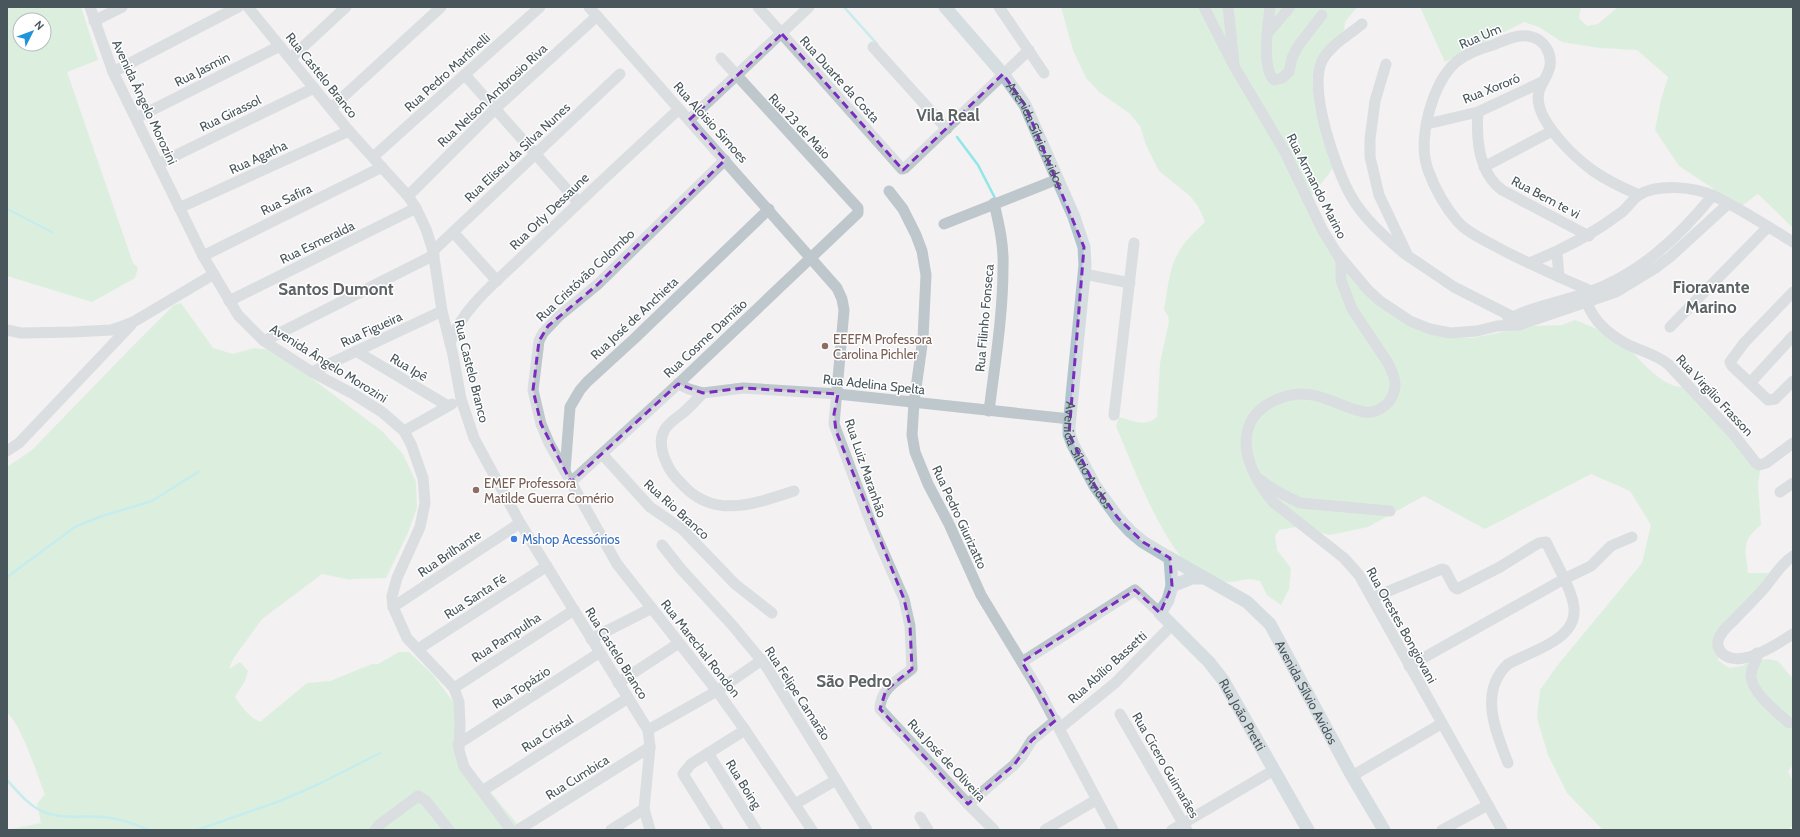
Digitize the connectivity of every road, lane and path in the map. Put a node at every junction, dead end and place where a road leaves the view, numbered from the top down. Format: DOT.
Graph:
graph roads {
  1 [pos="90,7"];
  2 [pos="122,7"];
  3 [pos="238,7"];
  4 [pos="248,7"];
  5 [pos="260,7"];
  6 [pos="346,7"];
  7 [pos="441,7"];
  8 [pos="539,7"];
  9 [pos="589,7"];
  10 [pos="758,7"];
  11 [pos="808,7"];
  12 [pos="944,7"];
  13 [pos="999,7"];
  14 [pos="1204,7"];
  15 [pos="1228,7"];
  16 [pos="1270,7"];
  17 [pos="1290,7"];
  18 [pos="1322,15"];
  19 [pos="597,16"];
  20 [pos="259,19"];
  21 [pos="94,21"];
  22 [pos="1362,24"];
  23 [pos="782,34"];
  24 [pos="1266,34"];
  25 [pos="280,46"];
  26 [pos="873,47"];
  27 [pos="1029,50"];
  28 [pos="291,58"];
  29 [pos="721,58"];
  30 [pos="1386,64"];
  31 [pos="1234,66"];
  32 [pos="113,72"];
  33 [pos="1044,73"];
  34 [pos="620,74"];
  35 [pos="1003,74"];
  36 [pos="465,75"];
  37 [pos="736,76"];
  38 [pos="1542,82"];
  39 [pos="314,88"];
  40 [pos="331,108"];
  41 [pos="495,109"];
  42 [pos="679,109"];
  43 [pos="1478,112"];
  44 [pos="136,118"];
  45 [pos="689,120"];
  46 [pos="1427,124"];
  47 [pos="947,129"];
  48 [pos="349,131"];
  49 [pos="1552,131"];
  50 [pos="536,154"];
  51 [pos="373,157"];
  52 [pos="726,160"];
  53 [pos="158,164"];
  54 [pos="382,167"];
  55 [pos="1484,167"];
  56 [pos="1058,180"];
  57 [pos="890,190"];
  58 [pos="1639,195"];
  59 [pos="1712,195"];
  60 [pos="408,196"];
  61 [pos="578,202"];
  62 [pos="994,203"];
  63 [pos="1728,204"];
  64 [pos="179,208"];
  65 [pos="416,208"];
  66 [pos="768,209"];
  67 [pos="858,213"];
  68 [pos="944,224"];
  69 [pos="1768,227"];
  70 [pos="453,232"];
  71 [pos="1589,236"];
  72 [pos="1134,242"];
  73 [pos="1793,242"];
  74 [pos="1336,252"];
  75 [pos="433,253"];
  76 [pos="1557,253"];
  77 [pos="203,256"];
  78 [pos="1408,256"];
  79 [pos="810,258"];
  80 [pos="1529,264"];
  81 [pos="214,274"];
  82 [pos="1084,274"];
  83 [pos="1559,277"];
  84 [pos="497,281"];
  85 [pos="1130,283"];
  86 [pos="1793,292"];
  87 [pos="1587,296"];
  88 [pos="229,301"];
  89 [pos="442,312"];
  90 [pos="136,321"];
  91 [pos="1516,321"];
  92 [pos="1670,327"];
  93 [pos="9,334"];
  94 [pos="1793,336"];
  95 [pos="264,341"];
  96 [pos="450,343"];
  97 [pos="356,351"];
  98 [pos="312,372"];
  99 [pos="1793,381"];
  100 [pos="1750,383"];
  101 [pos="678,384"];
  102 [pos="703,393"];
  103 [pos="838,394"];
  104 [pos="461,399"];
  105 [pos="914,402"];
  106 [pos="448,406"];
  107 [pos="989,411"];
  108 [pos="1114,415"];
  109 [pos="1070,419"];
  110 [pos="404,431"];
  111 [pos="1793,443"];
  112 [pos="7,451"];
  113 [pos="602,454"];
  114 [pos="565,471"];
  115 [pos="1256,476"];
  116 [pos="570,482"];
  117 [pos="1793,483"];
  118 [pos="794,491"];
  119 [pos="1780,492"];
  120 [pos="1390,511"];
  121 [pos="520,523"];
  122 [pos="1632,537"];
  123 [pos="662,545"];
  124 [pos="1793,556"];
  125 [pos="1170,558"];
  126 [pos="547,566"];
  127 [pos="1203,578"];
  128 [pos="1564,579"];
  129 [pos="1172,586"];
  130 [pos="1372,598"];
  131 [pos="393,607"];
  132 [pos="652,608"];
  133 [pos="574,610"];
  134 [pos="772,613"];
  135 [pos="1160,613"];
  136 [pos="1171,626"];
  137 [pos="1793,634"];
  138 [pos="591,639"];
  139 [pos="679,643"];
  140 [pos="418,650"];
  141 [pos="599,653"];
  142 [pos="1757,653"];
  143 [pos="762,660"];
  144 [pos="1022,662"];
  145 [pos="1409,666"];
  146 [pos="618,683"];
  147 [pos="454,688"];
  148 [pos="717,691"];
  149 [pos="628,698"];
  150 [pos="880,709"];
  151 [pos="1120,714"];
  152 [pos="1789,723"];
  153 [pos="1058,724"];
  154 [pos="1441,724"];
  155 [pos="648,730"];
  156 [pos="745,730"];
  157 [pos="458,744"];
  158 [pos="650,747"];
  159 [pos="708,753"];
  160 [pos="1508,763"];
  161 [pos="1274,770"];
  162 [pos="1352,776"];
  163 [pos="836,780"];
  164 [pos="482,791"];
  165 [pos="1096,800"];
  166 [pos="795,804"];
  167 [pos="968,804"];
  168 [pos="1488,806"];
  169 [pos="644,809"];
  170 [pos="920,817"];
  171 [pos="1185,827"];
  172 [pos="990,829"];
  173 [pos="375,830"];
  174 [pos="449,830"];
  175 [pos="511,830"];
  176 [pos="518,830"];
  177 [pos="611,830"];
  178 [pos="650,830"];
  179 [pos="718,830"];
  180 [pos="756,830"];
  181 [pos="812,830"];
  182 [pos="867,830"];
  183 [pos="928,830"];
  184 [pos="1045,830"];
  185 [pos="1113,830"];
  186 [pos="1172,830"];
  187 [pos="1308,830"];
  188 [pos="1384,830"];
  189 [pos="1442,830"];
  190 [pos="1502,830"];
  1 -- 21 [label="street, Avenida Ângelo Morozini"];
  2 -- 21 [label="street"];
  3 -- 32 [label="street"];
  4 -- 20 [label="street, Rua Castelo Branco"];
  5 -- 20 [label="street"];
  6 -- 28 [label="street"];
  7 -- 40 [label="street"];
  8 -- 36 [label="street, Rua Pedro Martinelli"];
  9 -- 19 [label="street, Rua Aloisio Simoes"];
  10 -- 23 [label="street, Rua Duarte da Costa"];
  11 -- 23 [label="street"];
  12 -- 35 [label="main road, Avenida Sílvio Avidos"];
  13 -- 27 [label="street"];
  14 -- 31 [label="street, Rua Armando Marino"];
  15 -- 31 [label="street"];
  16 -- 24 [label="street"];
  17 -- 24 [label="street"];
  18 -- 24 [label="street"];
  19 -- 41 [label="street, Rua Nelson Ambrosio Riva"];
  19 -- 42 [label="street, Rua Aloisio Simoes"];
  20 -- 25 [label="street, Rua Castelo Branco"];
  21 -- 32 [label="street, Avenida Ângelo Morozini"];
  22 -- 78 [label="street"];
  23 -- 37 [label="street"];
  23 -- 47 [label="street, Rua Duarte da Costa"];
  25 -- 28 [label="street, Rua Castelo Branco"];
  25 -- 44 [label="street, Rua Jasmin"];
  26 -- 47 [label="street"];
  27 -- 33 [label="street"];
  27 -- 35 [label="street"];
  28 -- 39 [label="street, Rua Castelo Branco"];
  29 -- 37 [label="street, Rua 23 de Maio"];
  30 -- 78 [label="street"];
  31 -- 74 [label="street, Rua Armando Marino"];
  32 -- 44 [label="street, Avenida Ângelo Morozini"];
  34 -- 50 [label="street, Rua Eliseu da Silva Nunes"];
  35 -- 47 [label="street"];
  35 -- 56 [label="main road, Avenida Sílvio Avidos"];
  36 -- 41 [label="street"];
  36 -- 51 [label="street, Rua Pedro Martinelli"];
  37 -- 45 [label="street"];
  37 -- 67 [label="street, Rua 23 de Maio"];
  38 -- 43 [label="street, Rua Xororó"];
  38 -- 46 [label="street, Rua Um"];
  38 -- 49 [label="street"];
  39 -- 40 [label="street, Rua Castelo Branco"];
  39 -- 53 [label="street, Rua Girassol"];
  40 -- 48 [label="street, Rua Castelo Branco"];
  41 -- 50 [label="street"];
  41 -- 60 [label="street, Rua Nelson Ambrosio Riva"];
  42 -- 45 [label="street, Rua Aloisio Simoes"];
  42 -- 61 [label="street, Rua Orly Dessaune"];
  43 -- 46 [label="street, Rua Xororó"];
  43 -- 55 [label="street, Rua Bem te vi"];
  44 -- 53 [label="street, Avenida Ângelo Morozini"];
  45 -- 52 [label="street, Rua Aloisio Simoes"];
  46 -- 80 [label="street, Rua Um"];
  48 -- 51 [label="street, Rua Castelo Branco"];
  48 -- 64 [label="street, Rua Agatha"];
  49 -- 55 [label="street"];
  49 -- 58 [label="street"];
  50 -- 61 [label="street"];
  50 -- 70 [label="street, Rua Eliseu da Silva Nunes"];
  51 -- 54 [label="street, Rua Castelo Branco"];
  52 -- 66 [label="street, Rua Aloisio Simoes"];
  52 -- 114 [label="street, Rua Cristóvão Colombo"];
  53 -- 64 [label="street, Avenida Ângelo Morozini"];
  54 -- 60 [label="street, Rua Castelo Branco"];
  54 -- 77 [label="street, Rua Safira"];
  55 -- 71 [label="street, Rua Bem te vi"];
  56 -- 62 [label="street"];
  56 -- 82 [label="main road, Avenida Sílvio Avidos"];
  57 -- 105 [label="street, Rua Pedro Giurizatto"];
  58 -- 59 [label="street"];
  58 -- 71 [label="street"];
  59 -- 63 [label="street"];
  59 -- 87 [label="street, Rua Armando Marino"];
  60 -- 65 [label="street, Rua Castelo Branco"];
  61 -- 84 [label="street, Rua Orly Dessaune"];
  62 -- 68 [label="street"];
  62 -- 107 [label="street, Rua Filinho Fonseca"];
  63 -- 69 [label="street"];
  63 -- 87 [label="street, Rua Armando Marino"];
  64 -- 77 [label="street, Avenida Ângelo Morozini"];
  65 -- 75 [label="street, Rua Castelo Branco"];
  65 -- 88 [label="street, Rua Esmeralda"];
  66 -- 79 [label="street, Rua Aloisio Simoes"];
  66 -- 114 [label="street, Rua José de Anchieta"];
  67 -- 79 [label="street, Rua Cosme Damião"];
  69 -- 73 [label="street"];
  69 -- 92 [label="street"];
  70 -- 75 [label="street, Rua Eliseu da Silva Nunes"];
  70 -- 84 [label="street"];
  71 -- 76 [label="street"];
  72 -- 85 [label="street"];
  74 -- 91 [label="street, Rua Armando Marino"];
  74 -- 115 [label="street, Rua Orestes Bongiovani"];
  75 -- 89 [label="street, Rua Castelo Branco"];
  75 -- 95 [label="street, Rua Eliseu da Silva Nunes"];
  76 -- 80 [label="street"];
  76 -- 83 [label="street"];
  77 -- 81 [label="street, Avenida Ângelo Morozini"];
  78 -- 91 [label="street"];
  79 -- 101 [label="street, Rua Cosme Damião"];
  79 -- 103 [label="street, Rua Luiz Maranhão"];
  80 -- 83 [label="street, Rua Um"];
  81 -- 88 [label="street, Avenida Ângelo Morozini"];
  81 -- 90 [label="street"];
  82 -- 85 [label="street"];
  82 -- 109 [label="main road, Avenida Sílvio Avidos"];
  83 -- 87 [label="street, Rua Um"];
  84 -- 96 [label="street, Rua Orly Dessaune"];
  85 -- 108 [label="street"];
  86 -- 100 [label="street"];
  87 -- 91 [label="street, Rua Armando Marino"];
  87 -- 111 [label="street, Rua Virgílio Frasson"];
  88 -- 95 [label="street, Avenida Ângelo Morozini"];
  89 -- 96 [label="street, Rua Castelo Branco"];
  89 -- 97 [label="street, Rua Figueira"];
  90 -- 93 [label="street"];
  90 -- 112 [label="street"];
  94 -- 100 [label="street"];
  95 -- 98 [label="street, Avenida Ângelo Morozini"];
  96 -- 104 [label="street, Rua Castelo Branco"];
  97 -- 98 [label="street, Rua Figueira"];
  97 -- 106 [label="street, Rua Ipê"];
  98 -- 110 [label="street, Avenida Ângelo Morozini"];
  99 -- 100 [label="street"];
  101 -- 102 [label="street, Rua Adelina Spelta"];
  101 -- 113 [label="street, Rua Cosme Damião"];
  102 -- 103 [label="street, Rua Adelina Spelta"];
  102 -- 118 [label="street"];
  103 -- 105 [label="street, Rua Adelina Spelta"];
  103 -- 150 [label="street, Rua Luiz Maranhão"];
  104 -- 106 [label="street"];
  104 -- 121 [label="street, Rua Castelo Branco"];
  105 -- 107 [label="street, Rua Adelina Spelta"];
  105 -- 144 [label="street, Rua Pedro Giurizatto"];
  106 -- 110 [label="street"];
  107 -- 109 [label="street, Rua Adelina Spelta"];
  109 -- 125 [label="main road, Avenida Sílvio Avidos"];
  110 -- 131 [label="street, Avenida Ângelo Morozini"];
  113 -- 116 [label="street, Rua Cosme Damião"];
  113 -- 134 [label="street, Rua Rio Branco"];
  114 -- 116 [label="street, Rua Cristóvão Colombo"];
  115 -- 120 [label="street"];
  115 -- 130 [label="street, Rua Orestes Bongiovani"];
  116 -- 132 [label="street, Rua Marechal Rondon"];
  117 -- 119 [label="street"];
  121 -- 126 [label="street, Rua Castelo Branco"];
  121 -- 131 [label="street, Rua Brilhante"];
  122 -- 128 [label="street"];
  123 -- 143 [label="street, Rua Felipe Camarão"];
  124 -- 142 [label="street"];
  125 -- 127 [label="main road, Avenida Sílvio Avidos"];
  125 -- 129 [label="main road"];
  126 -- 133 [label="street, Rua Castelo Branco"];
  126 -- 140 [label="street, Rua Santa Fé"];
  127 -- 129 [label="main road"];
  127 -- 162 [label="main road, Avenida Sílvio Avidos"];
  128 -- 130 [label="street"];
  128 -- 145 [label="street"];
  128 -- 160 [label="street"];
  129 -- 135 [label="main road"];
  130 -- 145 [label="street, Rua Orestes Bongiovani"];
  131 -- 140 [label="street, Avenida Ângelo Morozini"];
  132 -- 138 [label="street"];
  132 -- 139 [label="street, Rua Marechal Rondon"];
  133 -- 138 [label="street, Rua Castelo Branco"];
  133 -- 147 [label="street, Rua Pampulha"];
  135 -- 136 [label="main road, Rua João Pretti"];
  135 -- 144 [label="street"];
  136 -- 153 [label="street, Rua Abílio Bassetti"];
  136 -- 161 [label="main road, Rua João Pretti"];
  137 -- 142 [label="street"];
  138 -- 141 [label="street, Rua Castelo Branco"];
  139 -- 146 [label="street"];
  139 -- 148 [label="street, Rua Marechal Rondon"];
  140 -- 147 [label="street, Avenida Ângelo Morozini"];
  141 -- 146 [label="street, Rua Castelo Branco"];
  141 -- 157 [label="street, Rua Topázio"];
  142 -- 152 [label="street"];
  143 -- 148 [label="street"];
  143 -- 163 [label="street, Rua Felipe Camarão"];
  144 -- 153 [label="street, Rua Pedro Giurizatto"];
  145 -- 154 [label="street, Rua Orestes Bongiovani"];
  146 -- 149 [label="street, Rua Castelo Branco"];
  147 -- 157 [label="street, Avenida Ângelo Morozini"];
  148 -- 155 [label="street"];
  148 -- 156 [label="street, Rua Marechal Rondon"];
  149 -- 155 [label="street, Rua Castelo Branco"];
  149 -- 164 [label="street, Rua Cristal"];
  150 -- 167 [label="street, Rua José de Oliveira"];
  151 -- 171 [label="street, Rua Cícero Guimarães"];
  153 -- 165 [label="street, Rua Pedro Giurizatto"];
  153 -- 167 [label="street, Rua Abílio Bassetti"];
  154 -- 162 [label="street"];
  154 -- 168 [label="street, Rua Orestes Bongiovani"];
  155 -- 158 [label="street, Rua Castelo Branco"];
  156 -- 159 [label="street, Rua Boing"];
  156 -- 166 [label="street, Rua Marechal Rondon"];
  157 -- 164 [label="street, Avenida Ângelo Morozini"];
  158 -- 169 [label="street, Rua Castelo Branco"];
  158 -- 176 [label="street, Rua Cumbica"];
  159 -- 179 [label="street, Rua Boing"];
  159 -- 180 [label="street, Rua Boing"];
  161 -- 171 [label="street"];
  161 -- 187 [label="main road, Rua João Pretti"];
  162 -- 188 [label="main road, Avenida Sílvio Avidos"];
  163 -- 166 [label="street"];
  163 -- 182 [label="street, Rua Felipe Camarão"];
  164 -- 175 [label="street, Avenida Ângelo Morozini"];
  165 -- 184 [label="street"];
  165 -- 185 [label="street, Rua Pedro Giurizatto"];
  166 -- 181 [label="street, Rua Marechal Rondon"];
  167 -- 172 [label="street, Rua José de Oliveira"];
  168 -- 189 [label="street"];
  168 -- 190 [label="street, Rua Orestes Bongiovani"];
  169 -- 177 [label="street"];
  169 -- 178 [label="street, Rua Castelo Branco"];
  170 -- 183 [label="street"];
  171 -- 186 [label="street"];
  173 -- 174 [label="street"];
}
